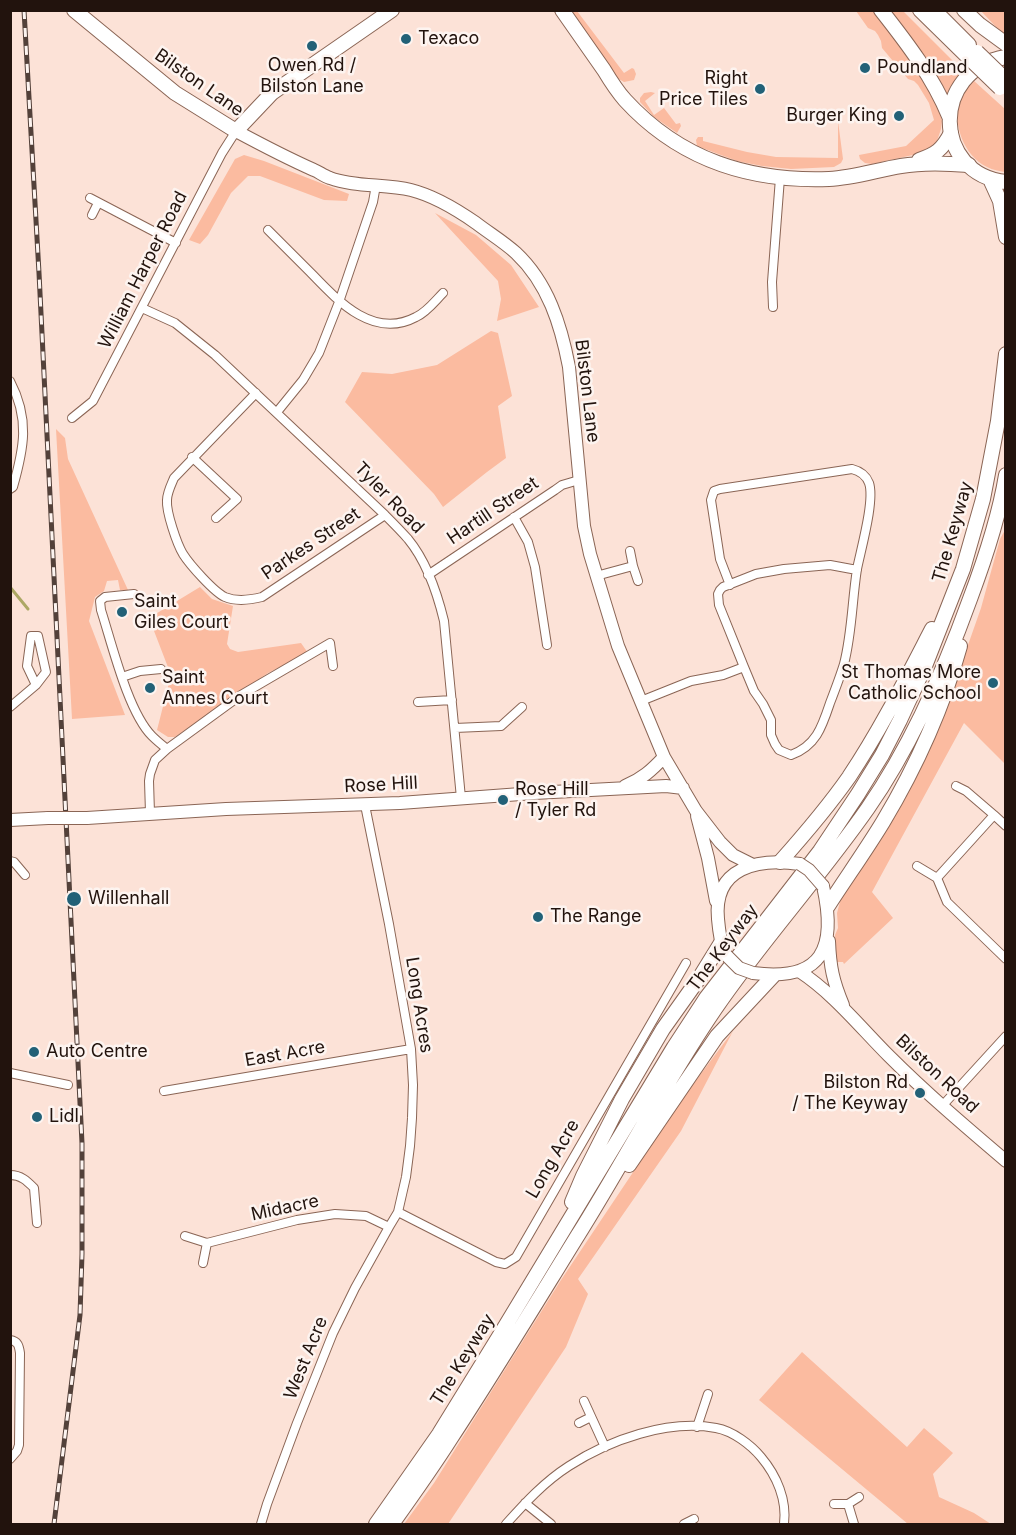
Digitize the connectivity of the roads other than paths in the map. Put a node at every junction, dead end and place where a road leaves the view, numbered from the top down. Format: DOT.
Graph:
graph roads {
  1 [pos="74,10"];
  2 [pos="392,10"];
  3 [pos="562,10"];
  4 [pos="881,10"];
  5 [pos="920,10"];
  6 [pos="934,10"];
  7 [pos="964,10"];
  8 [pos="1005,44"];
  9 [pos="973,56"];
  10 [pos="1005,57"];
  11 [pos="1004,87"];
  12 [pos="949,118"];
  13 [pos="236,131"];
  14 [pos="951,133"];
  15 [pos="969,165"];
  16 [pos="903,166"];
  17 [pos="780,178"];
  18 [pos="990,179"];
  19 [pos="1005,182"];
  20 [pos="376,185"];
  21 [pos="92,215"];
  22 [pos="268,230"];
  23 [pos="1005,237"];
  24 [pos="176,243"];
  25 [pos="443,293"];
  26 [pos="339,302"];
  27 [pos="773,307"];
  28 [pos="142,308"];
  29 [pos="1005,354"];
  30 [pos="10,381"];
  31 [pos="256,393"];
  32 [pos="277,412"];
  33 [pos="72,418"];
  34 [pos="192,457"];
  35 [pos="1005,475"];
  36 [pos="579,480"];
  37 [pos="10,489"];
  38 [pos="386,514"];
  39 [pos="514,517"];
  40 [pos="216,518"];
  41 [pos="972,538"];
  42 [pos="630,551"];
  43 [pos="986,557"];
  44 [pos="633,566"];
  45 [pos="857,570"];
  46 [pos="429,574"];
  47 [pos="596,576"];
  48 [pos="638,581"];
  49 [pos="730,585"];
  50 [pos="134,594"];
  51 [pos="547,645"];
  52 [pos="333,666"];
  53 [pos="744,667"];
  54 [pos="161,669"];
  55 [pos="122,677"];
  56 [pos="36,685"];
  57 [pos="452,700"];
  58 [pos="641,701"];
  59 [pos="418,702"];
  60 [pos="10,707"];
  61 [pos="522,707"];
  62 [pos="455,728"];
  63 [pos="167,749"];
  64 [pos="664,757"];
  65 [pos="956,786"];
  66 [pos="683,789"];
  67 [pos="614,790"];
  68 [pos="462,798"];
  69 [pos="364,805"];
  70 [pos="696,811"];
  71 [pos="150,813"];
  72 [pos="994,814"];
  73 [pos="10,820"];
  74 [pos="1005,826"];
  75 [pos="10,861"];
  76 [pos="780,862"];
  77 [pos="753,865"];
  78 [pos="917,866"];
  79 [pos="25,875"];
  80 [pos="937,878"];
  81 [pos="717,905"];
  82 [pos="828,906"];
  83 [pos="828,934"];
  84 [pos="724,949"];
  85 [pos="1005,959"];
  86 [pos="686,963"];
  87 [pos="799,971"];
  88 [pos="773,976"];
  89 [pos="846,1011"];
  90 [pos="1005,1036"];
  91 [pos="411,1049"];
  92 [pos="10,1073"];
  93 [pos="69,1085"];
  94 [pos="164,1091"];
  95 [pos="943,1105"];
  96 [pos="1005,1161"];
  97 [pos="10,1175"];
  98 [pos="398,1212"];
  99 [pos="37,1223"];
  100 [pos="389,1227"];
  101 [pos="579,1235"];
  102 [pos="185,1236"];
  103 [pos="558,1238"];
  104 [pos="207,1243"];
  105 [pos="203,1263"];
  106 [pos="10,1340"];
  107 [pos="708,1394"];
  108 [pos="584,1401"];
  109 [pos="591,1417"];
  110 [pos="579,1423"];
  111 [pos="697,1427"];
  112 [pos="604,1447"];
  113 [pos="10,1459"];
  114 [pos="859,1497"];
  115 [pos="525,1503"];
  116 [pos="834,1504"];
  117 [pos="848,1504"];
  118 [pos="694,1519"];
  119 [pos="261,1524"];
  120 [pos="376,1524"];
  121 [pos="392,1524"];
  122 [pos="506,1524"];
  123 [pos="551,1524"];
  124 [pos="684,1524"];
  125 [pos="784,1524"];
  126 [pos="854,1524"];
  1 -- 13 [label="main road, Bilston Lane"];
  2 -- 13 [label="main road"];
  3 -- 17 [label="main road"];
  4 -- 12 [label="main road"];
  5 -- 9 [label="main road"];
  6 -- 9 [label="main road"];
  7 -- 8 [label="main road"];
  9 -- 11 [label="main road, bridge"];
  10 -- 12 [label="main road"];
  12 -- 14 [label="main road"];
  13 -- 20 [label="main road, Bilston Lane"];
  13 -- 24 [label="street, William Harper Road"];
  14 -- 15 [label="main road"];
  14 -- 16 [label="main road"];
  15 -- 16 [label="main road"];
  15 -- 18 [label="main road"];
  16 -- 17 [label="main road"];
  17 -- 27 [label="street"];
  18 -- 19 [label="main road"];
  18 -- 23 [label="main road"];
  20 -- 26 [label="street"];
  20 -- 36 [label="main road, Bilston Lane"];
  21 -- 24 [label="street"];
  22 -- 26 [label="street"];
  24 -- 28 [label="street, William Harper Road"];
  25 -- 26 [label="street"];
  26 -- 32 [label="street"];
  28 -- 31 [label="street, Tyler Road"];
  28 -- 33 [label="street, William Harper Road"];
  29 -- 41 [label="main road, The Keyway"];
  30 -- 37 [label="street"];
  31 -- 32 [label="street, Tyler Road"];
  31 -- 34 [label="street, Parkes Street"];
  32 -- 38 [label="street, Tyler Road"];
  34 -- 38 [label="street, Parkes Street"];
  34 -- 40 [label="street"];
  35 -- 43 [label="main road, The Keyway"];
  36 -- 39 [label="street, Hartill Street"];
  36 -- 47 [label="main road, Bilston Lane"];
  38 -- 46 [label="street, Tyler Road"];
  39 -- 46 [label="street, Hartill Street"];
  39 -- 51 [label="street"];
  41 -- 76 [label="main road"];
  41 -- 103 [label="main road, The Keyway"];
  42 -- 44 [label="street"];
  43 -- 82 [label="main road"];
  43 -- 101 [label="main road, The Keyway"];
  44 -- 47 [label="street"];
  44 -- 48 [label="street"];
  45 -- 49 [label="street"];
  45 -- 49 [label="street"];
  45 -- 53 [label="street"];
  46 -- 57 [label="street, Tyler Road"];
  47 -- 58 [label="main road, Bilston Lane"];
  49 -- 53 [label="street"];
  50 -- 55 [label="street"];
  52 -- 63 [label="street"];
  53 -- 58 [label="street"];
  54 -- 55 [label="street"];
  55 -- 63 [label="street"];
  56 -- 56 [label="street"];
  56 -- 60 [label="street"];
  57 -- 59 [label="street"];
  57 -- 62 [label="street, Tyler Road"];
  58 -- 64 [label="main road, Bilston Lane"];
  61 -- 62 [label="street"];
  62 -- 68 [label="street, Tyler Road"];
  63 -- 71 [label="street"];
  64 -- 66 [label="main road"];
  64 -- 67 [label="main road, Rose Hill"];
  65 -- 72 [label="street"];
  66 -- 67 [label="main road, Rose Hill"];
  66 -- 70 [label="main road"];
  67 -- 68 [label="main road, Rose Hill"];
  68 -- 69 [label="main road, Rose Hill"];
  69 -- 71 [label="main road, Rose Hill"];
  69 -- 91 [label="street, Long Acres"];
  70 -- 77 [label="main road"];
  70 -- 81 [label="main road"];
  71 -- 73 [label="main road, Rose Hill, bridge"];
  72 -- 74 [label="street"];
  72 -- 80 [label="street"];
  75 -- 79 [label="street"];
  76 -- 77 [label="main road"];
  76 -- 82 [label="main road, bridge"];
  77 -- 81 [label="main road"];
  78 -- 80 [label="street"];
  80 -- 85 [label="street"];
  81 -- 84 [label="main road"];
  82 -- 83 [label="main road"];
  83 -- 87 [label="main road"];
  83 -- 89 [label="main road, Bilston Road"];
  84 -- 88 [label="main road, bridge"];
  84 -- 103 [label="main road"];
  86 -- 98 [label="street, Long Acre"];
  87 -- 88 [label="main road"];
  87 -- 89 [label="main road, Bilston Road"];
  88 -- 101 [label="main road"];
  89 -- 95 [label="main road, Bilston Road"];
  90 -- 95 [label="street"];
  91 -- 94 [label="street, East Acre"];
  91 -- 98 [label="street, Long Acres"];
  92 -- 93 [label="street"];
  95 -- 96 [label="main road, Bilston Road"];
  97 -- 99 [label="street"];
  98 -- 100 [label="street, West Acre"];
  100 -- 104 [label="street, Midacre"];
  100 -- 119 [label="street, West Acre"];
  101 -- 121 [label="main road, The Keyway"];
  102 -- 104 [label="street"];
  103 -- 120 [label="main road, The Keyway"];
  104 -- 105 [label="street"];
  106 -- 113 [label="street"];
  107 -- 111 [label="street"];
  108 -- 109 [label="street"];
  109 -- 110 [label="street"];
  109 -- 112 [label="street"];
  111 -- 112 [label="street"];
  111 -- 125 [label="street"];
  112 -- 115 [label="street"];
  114 -- 117 [label="street"];
  115 -- 122 [label="street"];
  115 -- 123 [label="street"];
  116 -- 117 [label="street"];
  117 -- 126 [label="street"];
  118 -- 124 [label="street"];
}
